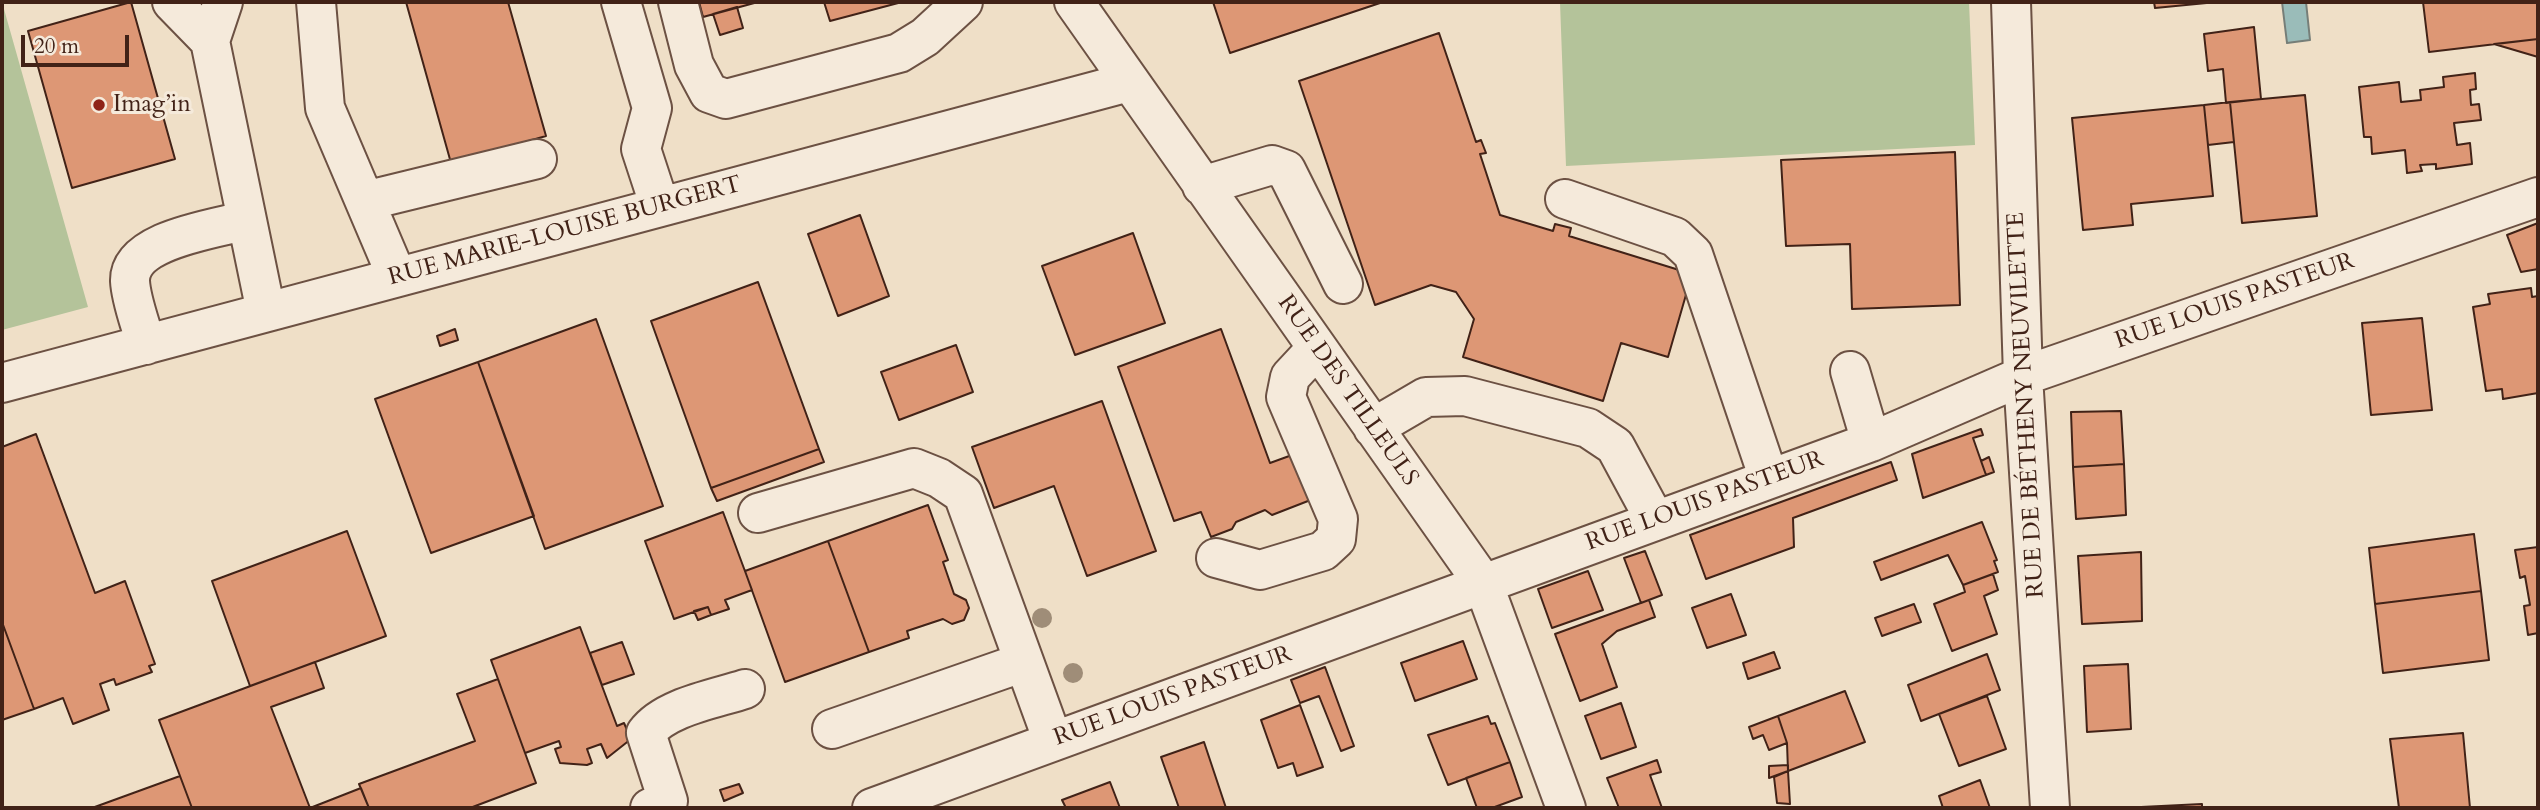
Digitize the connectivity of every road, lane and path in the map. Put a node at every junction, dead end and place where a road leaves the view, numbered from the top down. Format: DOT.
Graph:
graph roads {
  1 [pos="172,2"];
  2 [pos="223,2"];
  3 [pos="316,2"];
  4 [pos="621,2"];
  5 [pos="678,2"];
  6 [pos="963,2"];
  7 [pos="1074,2"];
  8 [pos="2011,2"];
  9 [pos="210,41"];
  10 [pos="1129,82"];
  11 [pos="537,159"];
  12 [pos="1202,186"];
  13 [pos="2538,197"];
  14 [pos="1565,199"];
  15 [pos="365,201"];
  16 [pos="660,207"];
  17 [pos="247,220"];
  18 [pos="397,277"];
  19 [pos="1343,284"];
  20 [pos="266,312"];
  21 [pos="146,345"];
  22 [pos="1317,348"];
  23 [pos="1850,371"];
  24 [pos="2023,376"];
  25 [pos="2,383"];
  26 [pos="1373,428"];
  27 [pos="1871,442"];
  28 [pos="1769,479"];
  29 [pos="758,513"];
  30 [pos="1655,520"];
  31 [pos="1216,558"];
  32 [pos="1482,583"];
  33 [pos="1024,662"];
  34 [pos="745,689"];
  35 [pos="832,729"];
  36 [pos="1053,741"];
  37 [pos="663,806"];
  38 [pos="872,808"];
  39 [pos="1566,808"];
  40 [pos="2050,808"];
  1 -- 9 [label="street"];
  2 -- 9 [label="street"];
  3 -- 15 [label="street"];
  4 -- 16 [label="street"];
  5 -- 6 [label="street"];
  7 -- 10 [label="street, RUE DES TILLEULS"];
  8 -- 24 [label="street, RUE DE BÉTHENY NEUVILETTE"];
  9 -- 17 [label="street"];
  10 -- 12 [label="street, RUE DES TILLEULS"];
  10 -- 16 [label="street, RUE MARIE-LOUISE BURGERT"];
  11 -- 15 [label="street"];
  12 -- 19 [label="street"];
  12 -- 22 [label="street, RUE DES TILLEULS"];
  13 -- 24 [label="street, RUE LOUIS PASTEUR"];
  14 -- 28 [label="street"];
  15 -- 18 [label="street"];
  16 -- 18 [label="street, RUE MARIE-LOUISE BURGERT"];
  17 -- 20 [label="street"];
  17 -- 21 [label="street"];
  18 -- 20 [label="street, RUE MARIE-LOUISE BURGERT"];
  20 -- 21 [label="street, RUE MARIE-LOUISE BURGERT"];
  21 -- 25 [label="street, RUE MARIE-LOUISE BURGERT"];
  22 -- 26 [label="street, RUE DES TILLEULS"];
  22 -- 31 [label="street"];
  23 -- 27 [label="street"];
  24 -- 27 [label="street, RUE LOUIS PASTEUR"];
  24 -- 40 [label="street, RUE DE BÉTHENY NEUVILETTE"];
  26 -- 30 [label="street"];
  26 -- 32 [label="street, RUE DES TILLEULS"];
  27 -- 28 [label="street, RUE LOUIS PASTEUR"];
  28 -- 30 [label="street, RUE LOUIS PASTEUR"];
  29 -- 33 [label="street"];
  30 -- 32 [label="street, RUE LOUIS PASTEUR"];
  32 -- 36 [label="street, RUE LOUIS PASTEUR"];
  32 -- 39 [label="street, RUE DES TILLEULS"];
  33 -- 35 [label="street"];
  33 -- 36 [label="street"];
  34 -- 37 [label="street"];
  36 -- 38 [label="street, RUE LOUIS PASTEUR"];
}
